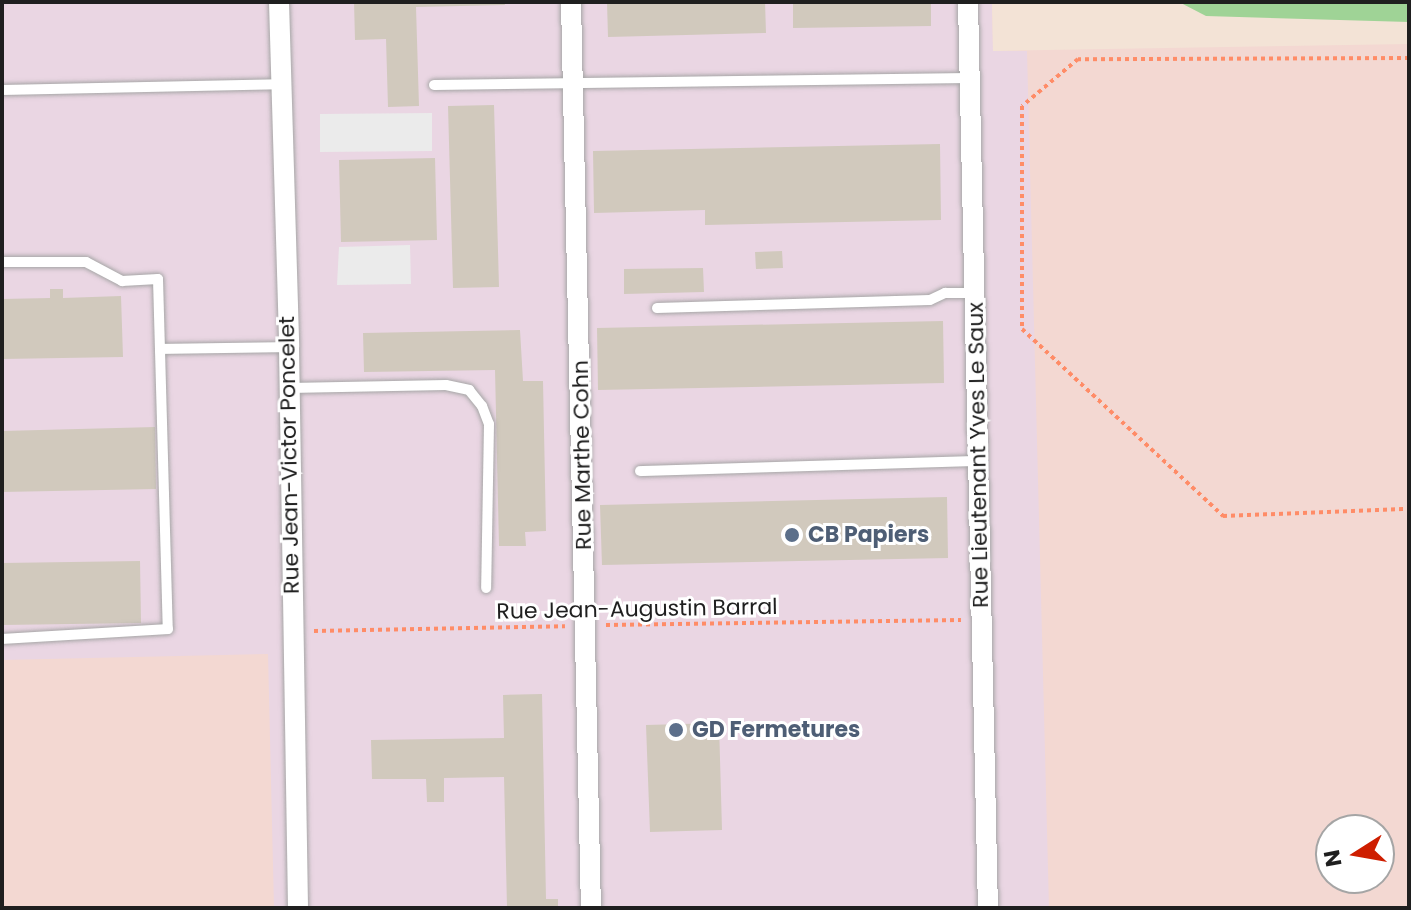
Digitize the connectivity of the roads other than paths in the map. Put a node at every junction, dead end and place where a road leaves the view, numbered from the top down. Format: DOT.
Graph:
graph roads {
  1 [pos="279,2"];
  2 [pos="571,2"];
  3 [pos="968,2"];
  4 [pos="970,78"];
  5 [pos="573,82"];
  6 [pos="279,84"];
  7 [pos="434,85"];
  8 [pos="2,90"];
  9 [pos="2,262"];
  10 [pos="975,293"];
  11 [pos="657,308"];
  12 [pos="289,347"];
  13 [pos="161,349"];
  14 [pos="289,388"];
  15 [pos="978,461"];
  16 [pos="640,471"];
  17 [pos="486,588"];
  18 [pos="2,639"];
  19 [pos="298,908"];
  20 [pos="591,908"];
  21 [pos="988,908"];
  1 -- 6 [label="street, Rue Jean-Victor Poncelet"];
  2 -- 5 [label="street, Rue Marthe Cohn"];
  3 -- 4 [label="street, Rue Lieutenant Yves Le Saux"];
  4 -- 5 [label="lane"];
  4 -- 10 [label="street, Rue Lieutenant Yves Le Saux"];
  5 -- 7 [label="lane"];
  5 -- 20 [label="street, Rue Marthe Cohn"];
  6 -- 8 [label="lane"];
  6 -- 12 [label="street, Rue Jean-Victor Poncelet"];
  9 -- 13 [label="lane"];
  10 -- 11 [label="lane"];
  10 -- 15 [label="street, Rue Lieutenant Yves Le Saux"];
  12 -- 13 [label="lane"];
  12 -- 14 [label="street, Rue Jean-Victor Poncelet"];
  13 -- 18 [label="lane"];
  14 -- 17 [label="lane"];
  14 -- 19 [label="street, Rue Jean-Victor Poncelet"];
  15 -- 16 [label="lane"];
  15 -- 21 [label="street, Rue Lieutenant Yves Le Saux"];
}
